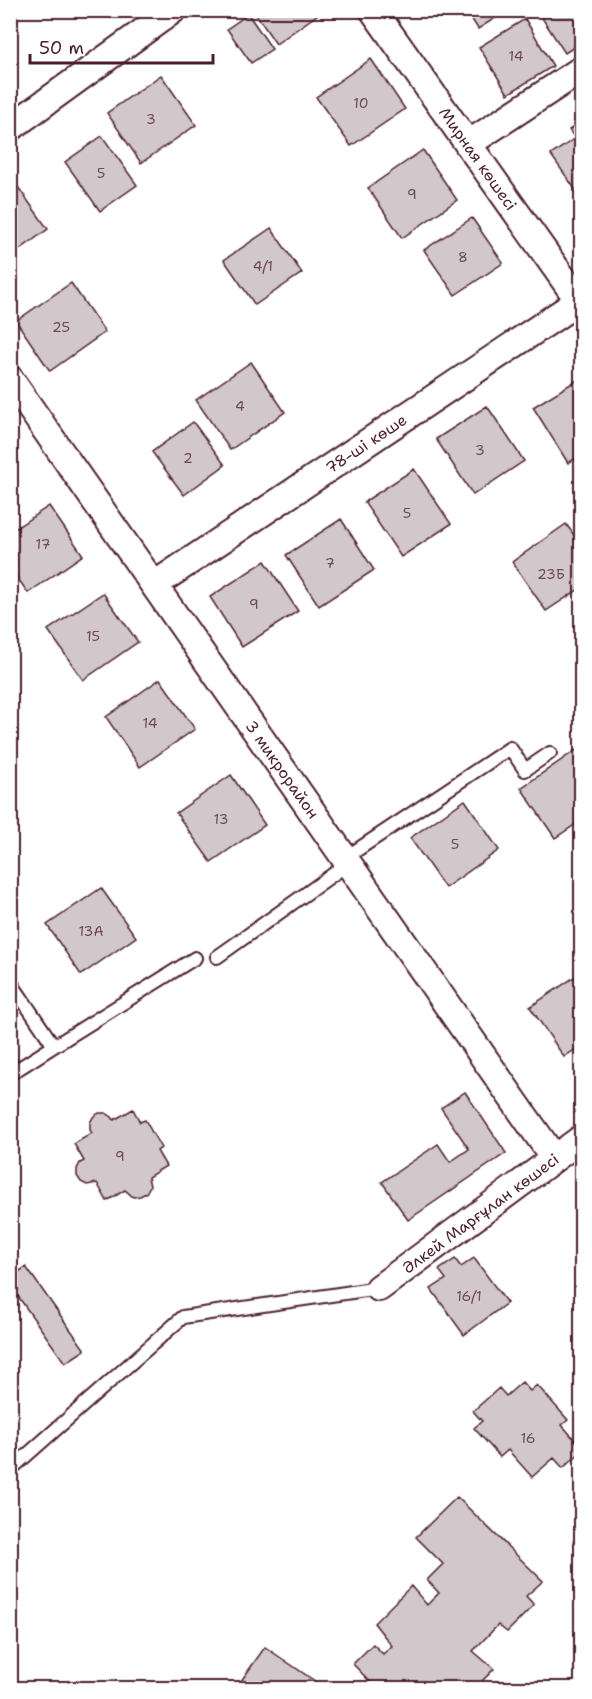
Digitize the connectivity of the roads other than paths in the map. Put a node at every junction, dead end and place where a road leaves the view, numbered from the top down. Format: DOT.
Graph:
graph roads {
  1 [pos="173,10"];
  2 [pos="373,10"];
  3 [pos="582,69"];
  4 [pos="10,128"];
  5 [pos="468,144"];
  6 [pos="580,303"];
  7 [pos="10,379"];
  8 [pos="154,585"];
  9 [pos="550,753"];
  10 [pos="347,860"];
  11 [pos="217,957"];
  12 [pos="195,958"];
  13 [pos="10,981"];
  14 [pos="54,1046"];
  15 [pos="10,1074"];
  16 [pos="582,1138"];
  17 [pos="554,1158"];
  18 [pos="379,1288"];
  19 [pos="10,1470"];
  1 -- 4 [label="street"];
  2 -- 5 [label="street, Мирная көшесі"];
  3 -- 5 [label="street"];
  5 -- 6 [label="street, Мирная көшесі"];
  6 -- 8 [label="street, 78-ші көше"];
  7 -- 8 [label="street, 3 микрорайон"];
  8 -- 10 [label="street, 3 микрорайон"];
  9 -- 10 [label="lane"];
  10 -- 11 [label="lane"];
  10 -- 17 [label="street, 3 микрорайон"];
  12 -- 14 [label="lane"];
  13 -- 14 [label="lane"];
  14 -- 15 [label="lane"];
  16 -- 17 [label="street, Әлкей Марғұлан көшесі"];
  17 -- 18 [label="street, Әлкей Марғұлан көшесі"];
  18 -- 19 [label="lane"];
}
